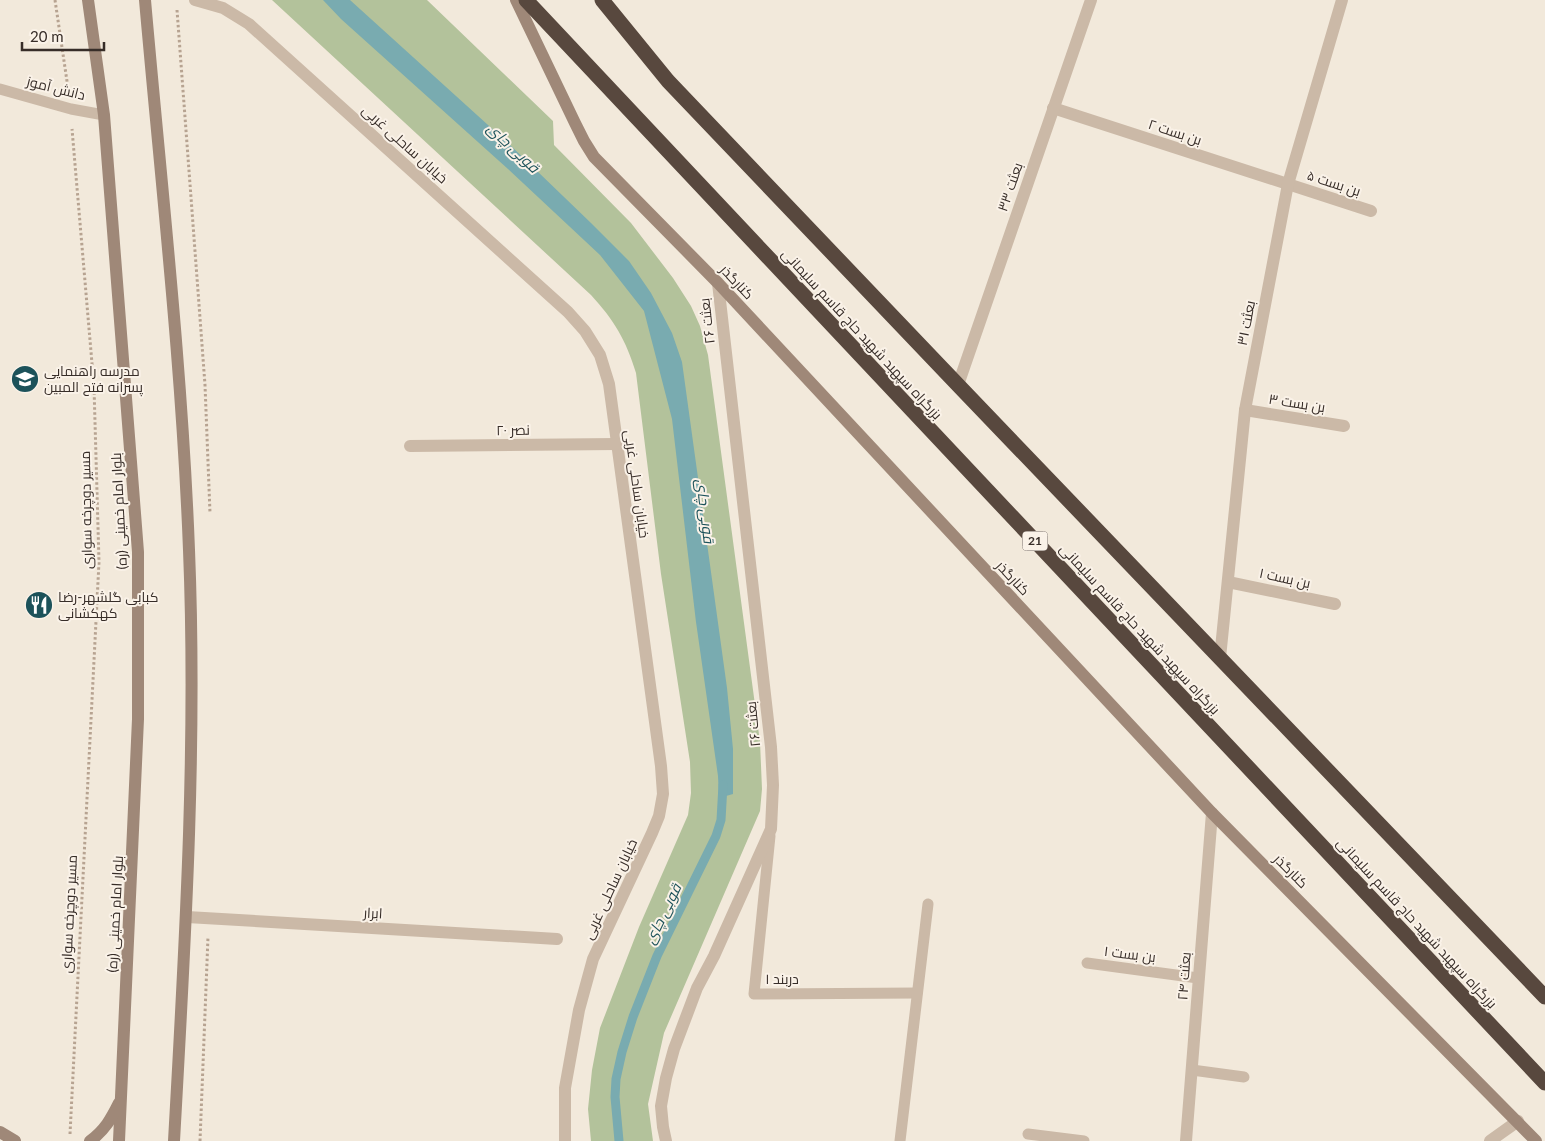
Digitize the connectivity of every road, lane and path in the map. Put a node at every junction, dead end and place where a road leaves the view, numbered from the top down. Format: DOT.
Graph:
graph roads {
  1 [pos="55,0"];
  2 [pos="88,0"];
  3 [pos="145,0"];
  4 [pos="195,0"];
  5 [pos="516,0"];
  6 [pos="526,0"];
  7 [pos="602,0"];
  8 [pos="1091,0"];
  9 [pos="1342,0"];
  10 [pos="0,89"];
  11 [pos="1053,108"];
  12 [pos="70,109"];
  13 [pos="104,115"];
  14 [pos="1288,184"];
  15 [pos="1371,211"];
  16 [pos="718,283"];
  17 [pos="958,385"];
  18 [pos="1245,410"];
  19 [pos="1344,426"];
  20 [pos="617,444"];
  21 [pos="410,446"];
  22 [pos="1228,582"];
  23 [pos="1335,604"];
  24 [pos="1220,658"];
  25 [pos="1212,813"];
  26 [pos="771,829"];
  27 [pos="928,904"];
  28 [pos="186,917"];
  29 [pos="557,939"];
  30 [pos="1087,963"];
  31 [pos="1198,978"];
  32 [pos="918,993"];
  33 [pos="1545,997"];
  34 [pos="1192,1070"];
  35 [pos="1244,1077"];
  36 [pos="1545,1083"];
  37 [pos="121,1098"];
  38 [pos="1518,1122"];
  39 [pos="0,1132"];
  40 [pos="1028,1134"];
  41 [pos="15,1141"];
  42 [pos="70,1141"];
  43 [pos="90,1141"];
  44 [pos="119,1141"];
  45 [pos="174,1141"];
  46 [pos="565,1141"];
  47 [pos="666,1141"];
  48 [pos="900,1141"];
  49 [pos="1084,1141"];
  50 [pos="1186,1141"];
  51 [pos="1490,1141"];
  52 [pos="1536,1141"];
  1 -- 12 [label="path, مسیر دوچرخه سواری"];
  2 -- 13 [label="main road, بلوار امام خمینی (ره)"];
  3 -- 28 [label="main road"];
  4 -- 20 [label="street, خیابان ساحلی غربی"];
  5 -- 16 [label="main road, کنارگذر"];
  6 -- 36 [label="highway, بزرگراه سپهبد شهید حاج قاسم سلیمانی / 21"];
  7 -- 17 [label="highway"];
  8 -- 11 [label="street, بعثت ۳۳"];
  9 -- 14 [label="street, بعثت ۳۱"];
  10 -- 12 [label="lane, دانش آموز"];
  11 -- 14 [label="street, بن بست ۲"];
  11 -- 17 [label="street, بعثت ۳۳"];
  12 -- 13 [label="lane, دانش آموز"];
  12 -- 42 [label="path, مسیر دوچرخه سواری"];
  13 -- 37 [label="main road, بلوار امام خمینی (ره)"];
  14 -- 15 [label="street, بن بست ۵"];
  14 -- 18 [label="street, بعثت ۳۱"];
  16 -- 25 [label="main road, کنارگذر"];
  16 -- 26 [label="street, بعثت ۲۶"];
  17 -- 24 [label="highway"];
  18 -- 19 [label="street, بن بست ۳"];
  18 -- 22 [label="street, بعثت ۳۱"];
  20 -- 21 [label="street, نصر ۲۰"];
  20 -- 46 [label="street, خیابان ساحلی غربی"];
  22 -- 23 [label="street, بن بست ۱"];
  22 -- 24 [label="street, بعثت ۳۱"];
  24 -- 33 [label="highway"];
  25 -- 31 [label="street, بعثت ۲۴"];
  25 -- 38 [label="main road, کنارگذر"];
  26 -- 32 [label="lane, دربند ۱"];
  26 -- 47 [label="street, بعثت ۲۶"];
  27 -- 32 [label="lane"];
  28 -- 29 [label="street, ابرار"];
  28 -- 45 [label="main road"];
  30 -- 31 [label="lane, بن بست ۱"];
  31 -- 34 [label="street, بعثت ۲۴"];
  32 -- 48 [label="lane"];
  34 -- 35 [label="lane"];
  34 -- 50 [label="street, بعثت ۲۴"];
  37 -- 43 [label="main road"];
  37 -- 44 [label="main road, بلوار امام خمینی (ره)"];
  38 -- 51 [label="street"];
  38 -- 52 [label="main road, کنارگذر"];
  39 -- 41 [label="main road"];
  40 -- 49 [label="lane"];
}
